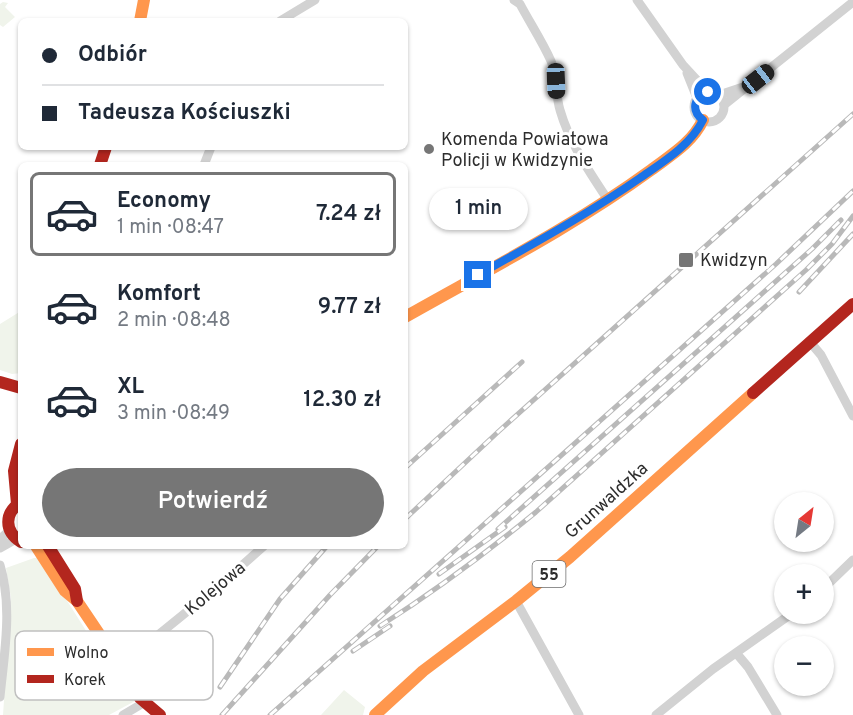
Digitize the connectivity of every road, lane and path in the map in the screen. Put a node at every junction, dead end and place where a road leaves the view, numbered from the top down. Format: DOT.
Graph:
graph roads {
  1 [pos="144,0"];
  2 [pos="315,0"];
  3 [pos="514,0"];
  4 [pos="637,0"];
  5 [pos="853,2"];
  6 [pos="141,18"];
  7 [pos="285,18"];
  8 [pos="684,65"];
  9 [pos="748,85"];
  10 [pos="708,92"];
  11 [pos="719,95"];
  12 [pos="697,98"];
  13 [pos="724,105"];
  14 [pos="703,120"];
  15 [pos="608,200"];
  16 [pos="853,304"];
  17 [pos="408,314"];
  18 [pos="810,342"];
  19 [pos="0,382"];
  20 [pos="18,387"];
  21 [pos="853,416"];
  22 [pos="18,457"];
  23 [pos="18,497"];
  24 [pos="18,504"];
  25 [pos="11,538"];
  26 [pos="0,548"];
  27 [pos="38,549"];
  28 [pos="50,549"];
  29 [pos="261,549"];
  30 [pos="853,560"];
  31 [pos="0,565"];
  32 [pos="834,578"];
  33 [pos="77,601"];
  34 [pos="516,601"];
  35 [pos="778,624"];
  36 [pos="97,631"];
  37 [pos="163,631"];
  38 [pos="737,654"];
  39 [pos="0,697"];
  40 [pos="145,702"];
  41 [pos="123,715"];
  42 [pos="159,715"];
  43 [pos="375,715"];
  44 [pos="579,715"];
  45 [pos="656,715"];
  46 [pos="777,715"];
  1 -- 6 [label="street"];
  2 -- 7 [label="street"];
  3 -- 15 [label="street"];
  4 -- 8 [label="street"];
  5 -- 9 [label="street"];
  8 -- 10 [label="street"];
  8 -- 12 [label="street"];
  9 -- 11 [label="street"];
  9 -- 13 [label="street"];
  10 -- 11 [label="street"];
  10 -- 12 [label="street"];
  11 -- 13 [label="street"];
  12 -- 14 [label="street"];
  13 -- 14 [label="street"];
  14 -- 15 [label="street"];
  15 -- 17 [label="street"];
  16 -- 18 [label="street, Grunwaldzka / 55"];
  18 -- 21 [label="street"];
  18 -- 34 [label="street, Grunwaldzka / 55"];
  19 -- 20 [label="street"];
  22 -- 23 [label="street"];
  24 -- 25 [label="street"];
  25 -- 26 [label="street"];
  27 -- 33 [label="street"];
  28 -- 33 [label="street"];
  29 -- 37 [label="street, Kolejowa"];
  30 -- 32 [label="street"];
  31 -- 39 [label="street"];
  33 -- 36 [label="street"];
  34 -- 43 [label="street, Grunwaldzka / 55"];
  34 -- 44 [label="street"];
  35 -- 38 [label="street"];
  38 -- 45 [label="street"];
  38 -- 46 [label="street"];
  40 -- 41 [label="street"];
  40 -- 42 [label="street"];
}
